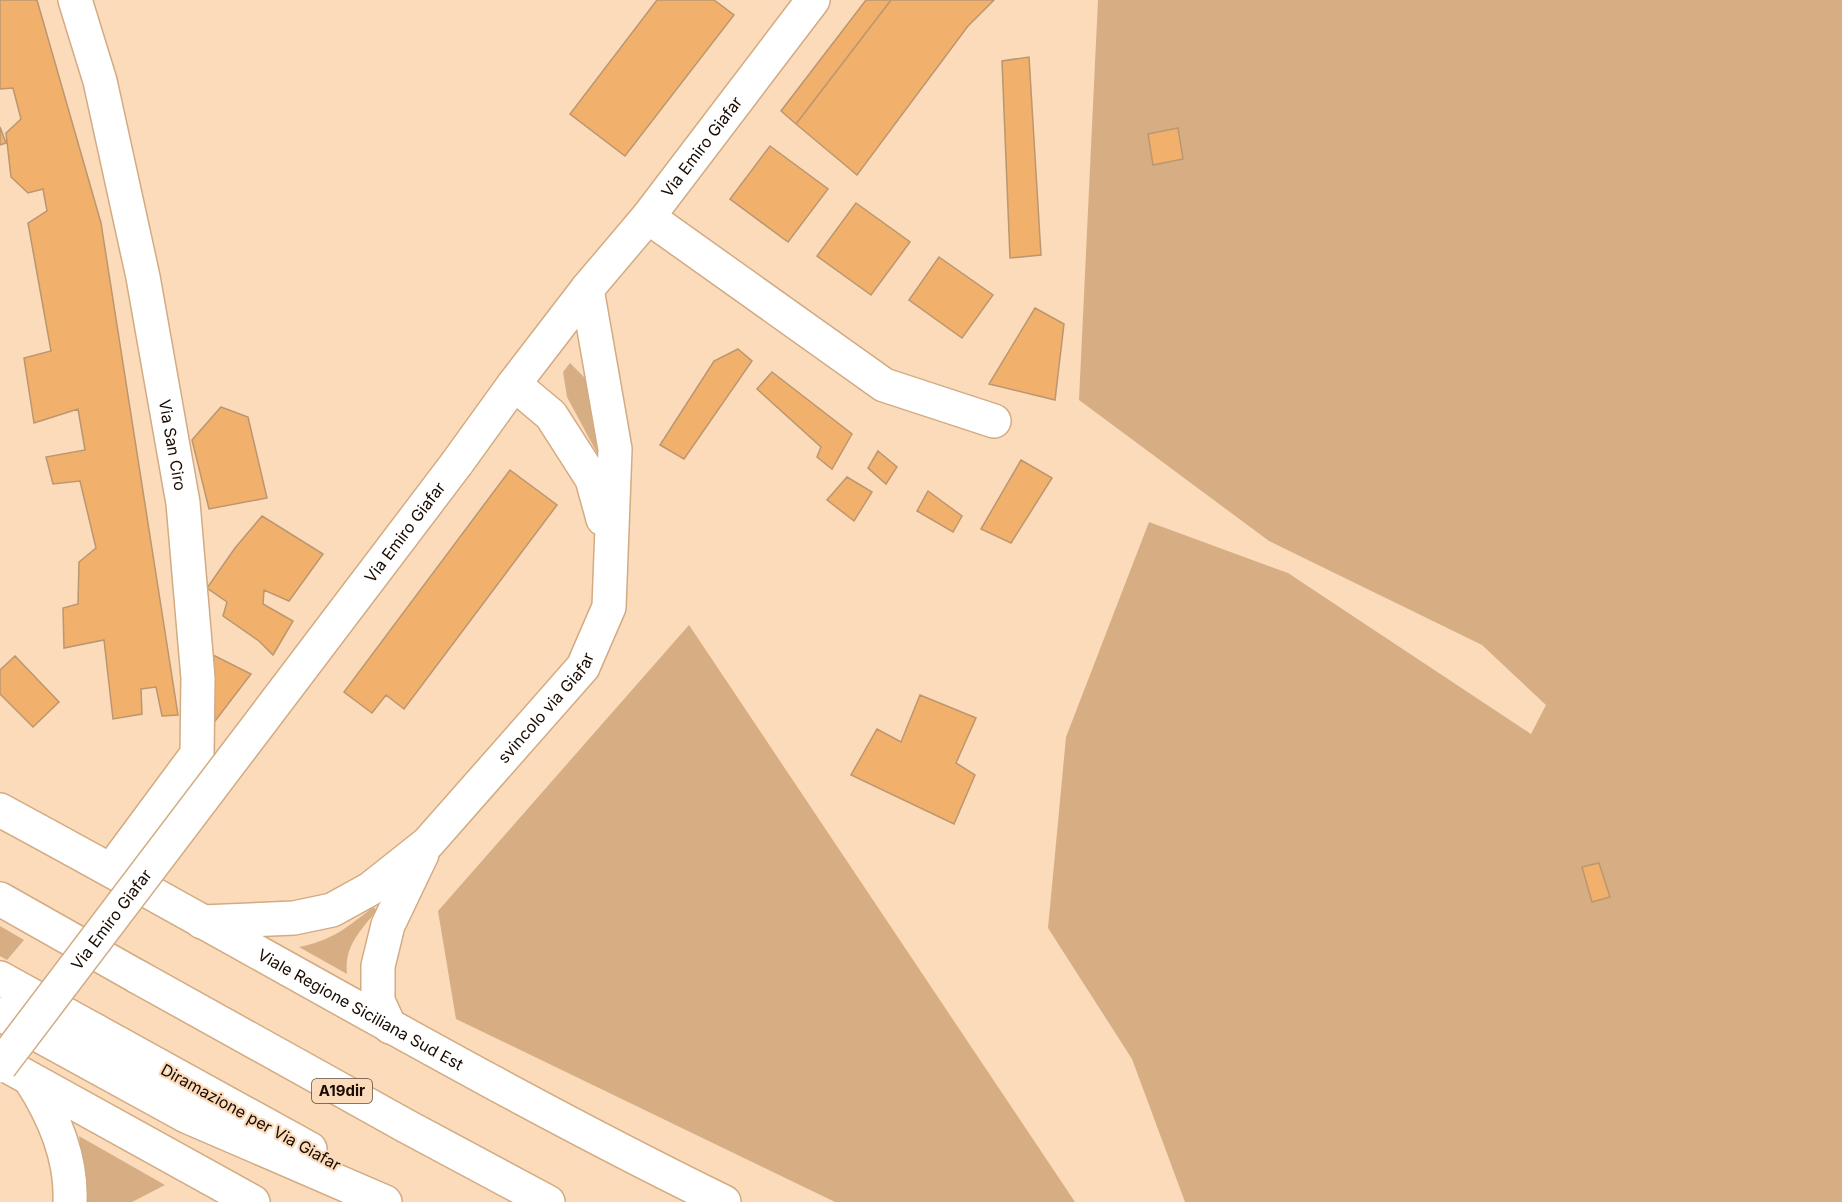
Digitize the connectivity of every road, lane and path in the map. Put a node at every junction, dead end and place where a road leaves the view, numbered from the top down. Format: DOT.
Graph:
graph roads {
  1 [pos="75,0"];
  2 [pos="813,0"];
  3 [pos="648,217"];
  4 [pos="587,289"];
  5 [pos="514,384"];
  6 [pos="994,421"];
  7 [pos="611,548"];
  8 [pos="0,810"];
  9 [pos="428,843"];
  10 [pos="111,870"];
  11 [pos="0,899"];
  12 [pos="202,922"];
  13 [pos="0,978"];
  14 [pos="0,1014"];
  15 [pos="390,1027"];
  16 [pos="0,1064"];
  17 [pos="30,1079"];
  18 [pos="70,1202"];
  19 [pos="253,1202"];
  20 [pos="385,1202"];
  21 [pos="406,1202"];
  22 [pos="548,1202"];
  23 [pos="724,1202"];
  1 -- 10 [label="main road, Via San Ciro"];
  2 -- 3 [label="main road, Via Emiro Giafar"];
  3 -- 4 [label="main road, Via Emiro Giafar"];
  3 -- 6 [label="main road"];
  4 -- 5 [label="main road, Via Emiro Giafar"];
  4 -- 7 [label="main road, svincolo via Giafar"];
  5 -- 7 [label="main road, svincolo via Giafar"];
  5 -- 16 [label="main road, Via Emiro Giafar, bridge"];
  7 -- 9 [label="main road, svincolo via Giafar"];
  8 -- 10 [label="main road, Viale Regione Siciliana Sud Est"];
  9 -- 12 [label="main road, svincolo via Giafar"];
  9 -- 15 [label="main road, svincolo via Giafar"];
  10 -- 12 [label="main road, Viale Regione Siciliana Sud Est"];
  11 -- 22 [label="main road, A19dir"];
  12 -- 15 [label="main road, Viale Regione Siciliana Sud Est"];
  13 -- 21 [label="main road, Diramazione per Via Giafar"];
  14 -- 20 [label="main road"];
  15 -- 23 [label="main road, Viale Regione Siciliana Sud Est"];
  16 -- 17 [label="main road"];
  17 -- 18 [label="main road"];
  17 -- 19 [label="main road"];
}
